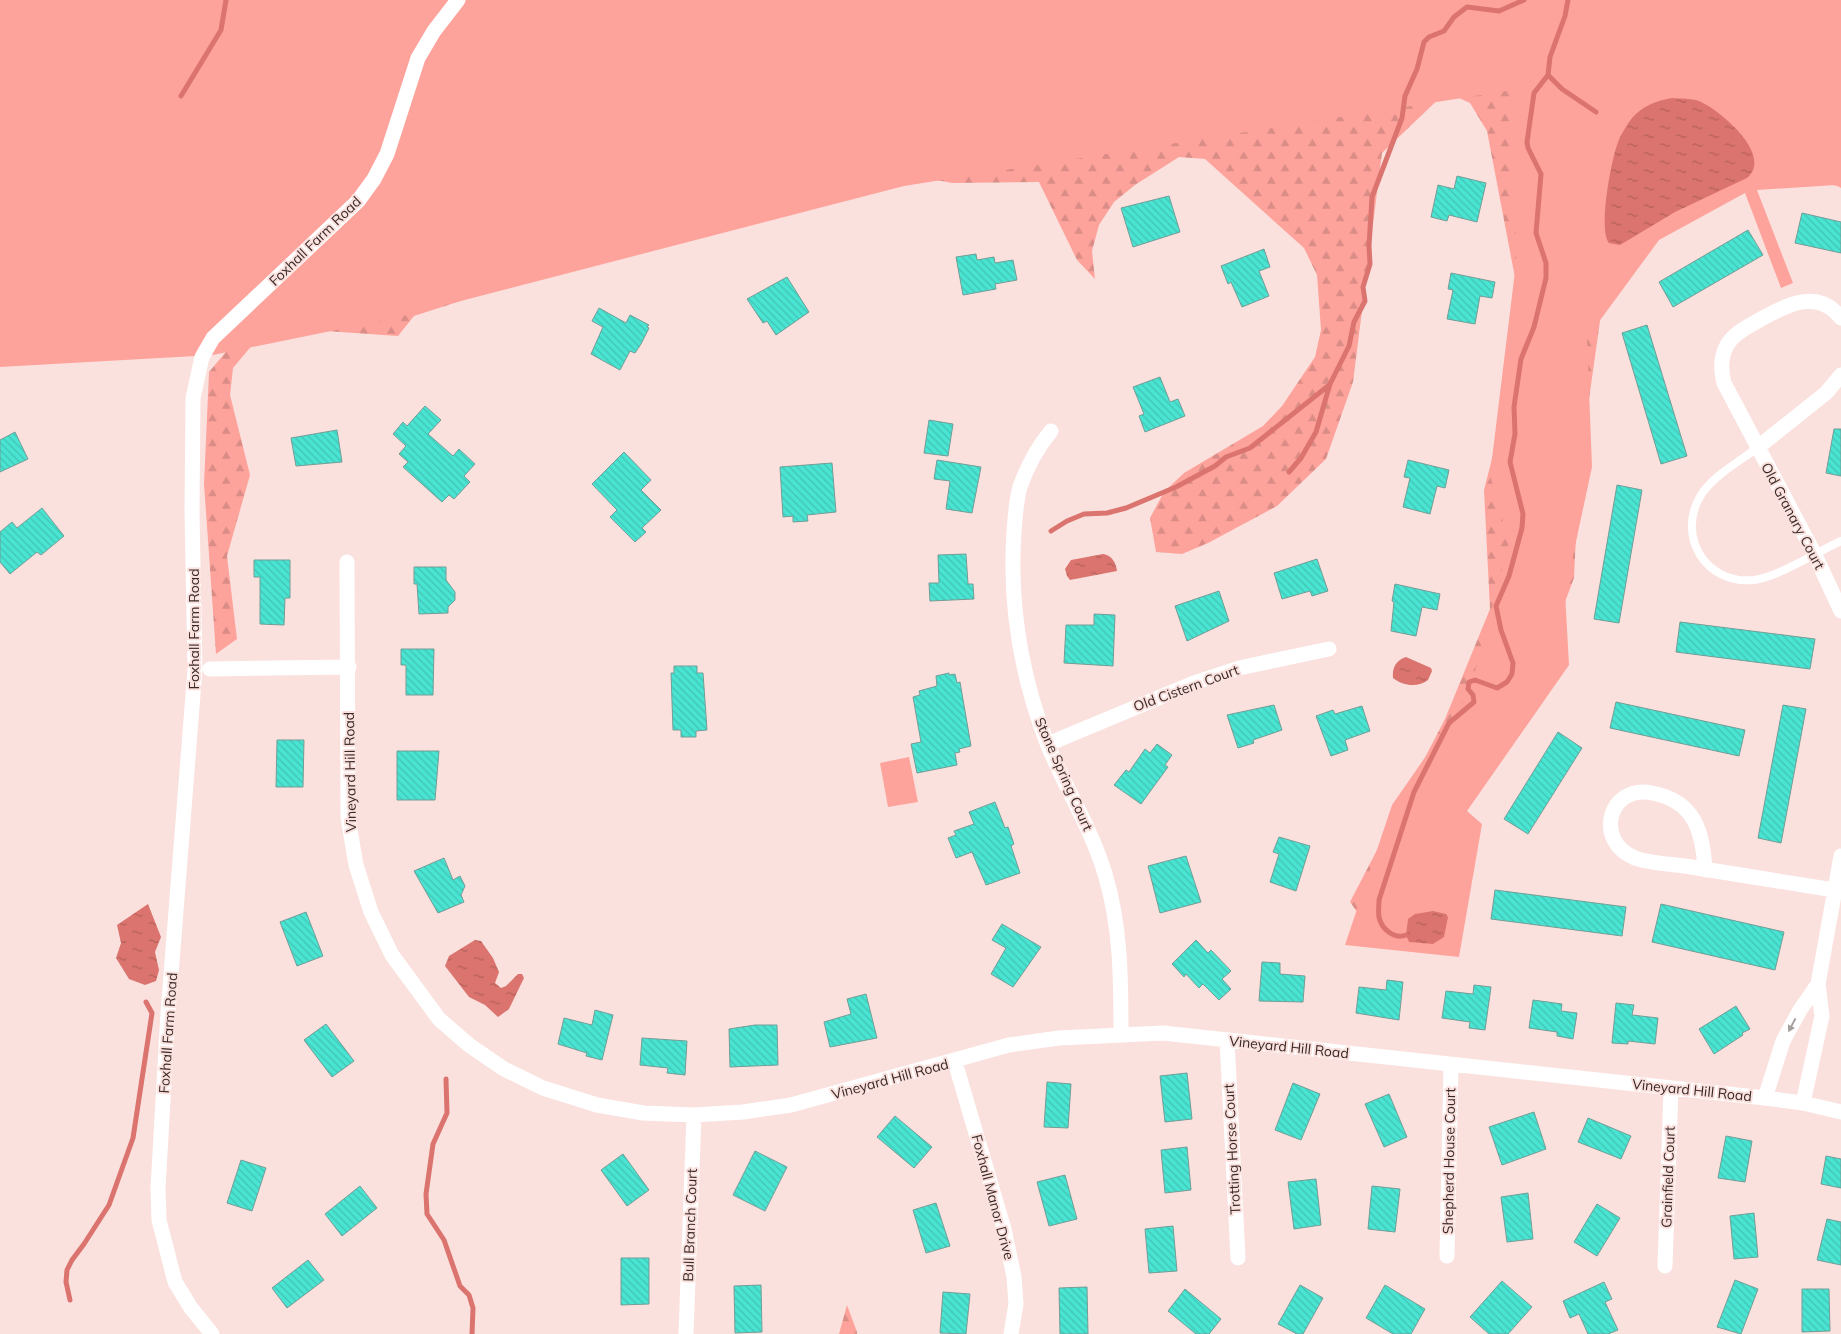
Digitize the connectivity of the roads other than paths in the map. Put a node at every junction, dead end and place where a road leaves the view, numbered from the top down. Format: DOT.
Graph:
graph roads {
  1 [pos="458,0"];
  2 [pos="1841,318"];
  3 [pos="1841,375"];
  4 [pos="1051,431"];
  5 [pos="1757,448"];
  6 [pos="1841,541"];
  7 [pos="1814,554"];
  8 [pos="347,562"];
  9 [pos="1841,612"];
  10 [pos="1329,649"];
  11 [pos="349,667"];
  12 [pos="203,669"];
  13 [pos="1048,744"];
  14 [pos="1841,856"];
  15 [pos="1705,870"];
  16 [pos="1837,891"];
  17 [pos="1818,984"];
  18 [pos="1121,1035"];
  19 [pos="1227,1040"];
  20 [pos="955,1062"];
  21 [pos="1451,1065"];
  22 [pos="1671,1089"];
  23 [pos="1765,1098"];
  24 [pos="1804,1102"];
  25 [pos="1841,1112"];
  26 [pos="694,1115"];
  27 [pos="1447,1256"];
  28 [pos="1238,1258"];
  29 [pos="1665,1266"];
  30 [pos="212,1334"];
  31 [pos="686,1334"];
  32 [pos="1012,1334"];
  1 -- 12 [label="street, Foxhall Farm Road"];
  2 -- 5 [label="street, Old Granary Court"];
  3 -- 5 [label="street, Old Granary Court"];
  4 -- 13 [label="street, Stone Spring Court"];
  5 -- 7 [label="street, Old Granary Court"];
  5 -- 7 [label="lane"];
  6 -- 7 [label="lane"];
  7 -- 9 [label="street, Old Granary Court"];
  8 -- 11 [label="street, Vineyard Hill Road"];
  10 -- 13 [label="street, Old Cistern Court"];
  11 -- 12 [label="street"];
  11 -- 26 [label="street, Vineyard Hill Road"];
  12 -- 30 [label="street, Foxhall Farm Road"];
  13 -- 18 [label="street, Stone Spring Court"];
  14 -- 16 [label="street"];
  15 -- 15 [label="street"];
  15 -- 16 [label="street"];
  16 -- 17 [label="street"];
  17 -- 23 [label="street, one-way"];
  17 -- 24 [label="street"];
  18 -- 19 [label="street, Vineyard Hill Road"];
  18 -- 20 [label="street, Vineyard Hill Road"];
  19 -- 21 [label="street, Vineyard Hill Road"];
  19 -- 28 [label="street, Trotting Horse Court"];
  20 -- 26 [label="street, Vineyard Hill Road"];
  20 -- 32 [label="street, Foxhall Manor Drive"];
  21 -- 22 [label="street, Vineyard Hill Road"];
  21 -- 27 [label="street, Shepherd House Court"];
  22 -- 23 [label="street, Vineyard Hill Road"];
  22 -- 29 [label="street, Grainfield Court"];
  23 -- 24 [label="street, Vineyard Hill Road"];
  24 -- 25 [label="street, Vineyard Hill Road"];
  26 -- 31 [label="street, Bull Branch Court"];
}
